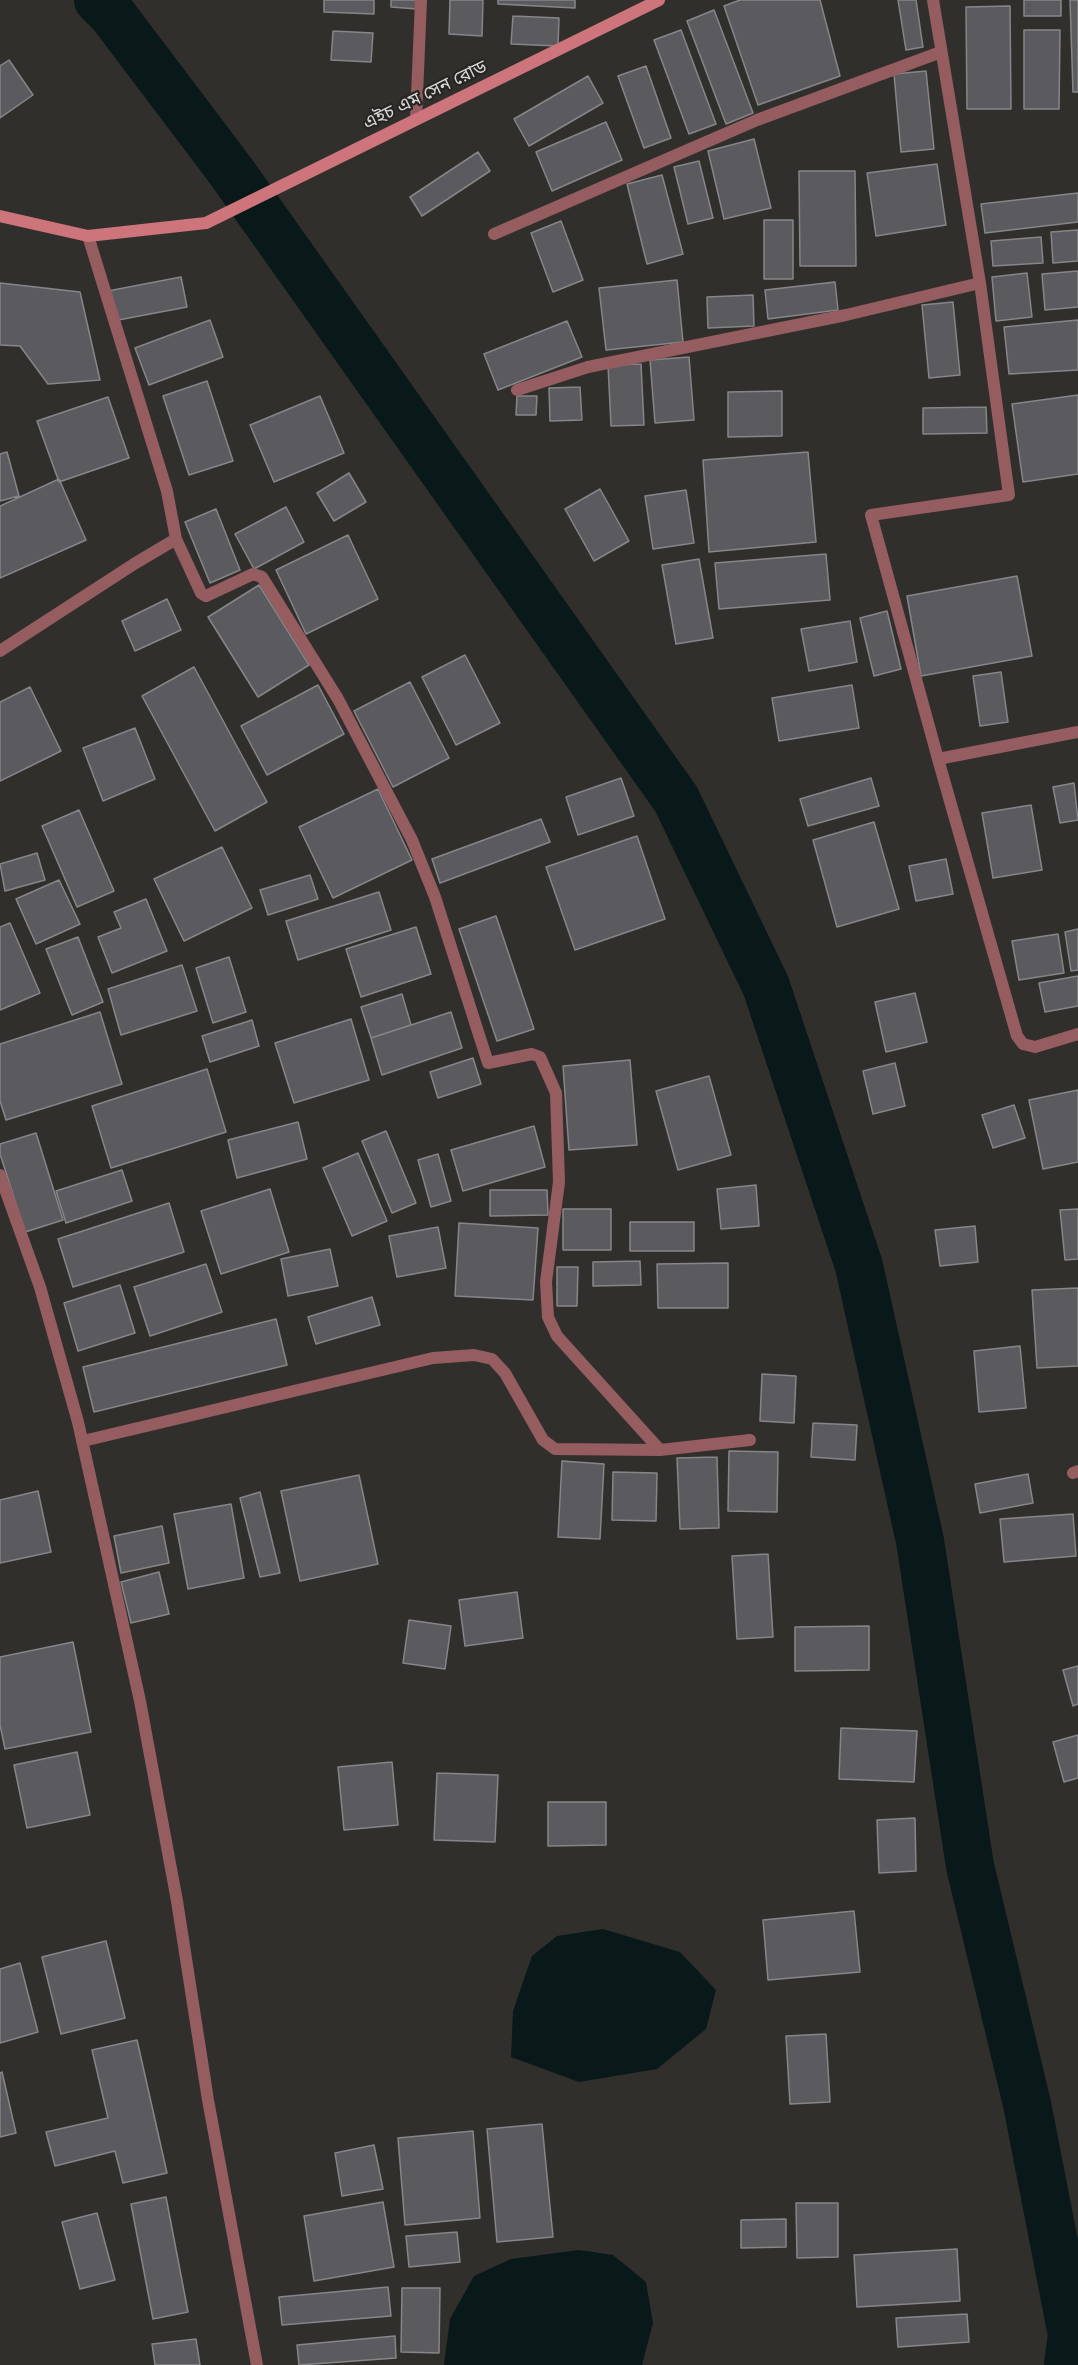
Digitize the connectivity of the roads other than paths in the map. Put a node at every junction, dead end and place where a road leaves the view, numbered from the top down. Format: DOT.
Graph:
graph roads {
  1 [pos="421,0"];
  2 [pos="659,0"];
  3 [pos="933,0"];
  4 [pos="941,52"];
  5 [pos="417,119"];
  6 [pos="0,216"];
  7 [pos="494,234"];
  8 [pos="88,236"];
  9 [pos="980,284"];
  10 [pos="517,390"];
  11 [pos="176,539"];
  12 [pos="0,651"];
  13 [pos="1078,732"];
  14 [pos="938,759"];
  15 [pos="1078,1034"];
  16 [pos="0,1175"];
  17 [pos="750,1440"];
  18 [pos="82,1441"];
  19 [pos="660,1449"];
  20 [pos="257,2365"];
  1 -- 5 [label="street"];
  2 -- 5 [label="main road, এইচ এম সেন রোড"];
  3 -- 4 [label="street"];
  4 -- 7 [label="street"];
  4 -- 9 [label="street"];
  5 -- 8 [label="main road, এইচ এম সেন রোড"];
  6 -- 8 [label="main road, এইচ এম সেন রোড"];
  8 -- 11 [label="street"];
  9 -- 10 [label="street"];
  9 -- 14 [label="street"];
  11 -- 12 [label="street"];
  11 -- 19 [label="street"];
  13 -- 14 [label="street"];
  14 -- 15 [label="street"];
  16 -- 18 [label="street"];
  17 -- 19 [label="street"];
  18 -- 19 [label="street"];
  18 -- 20 [label="street"];
}
